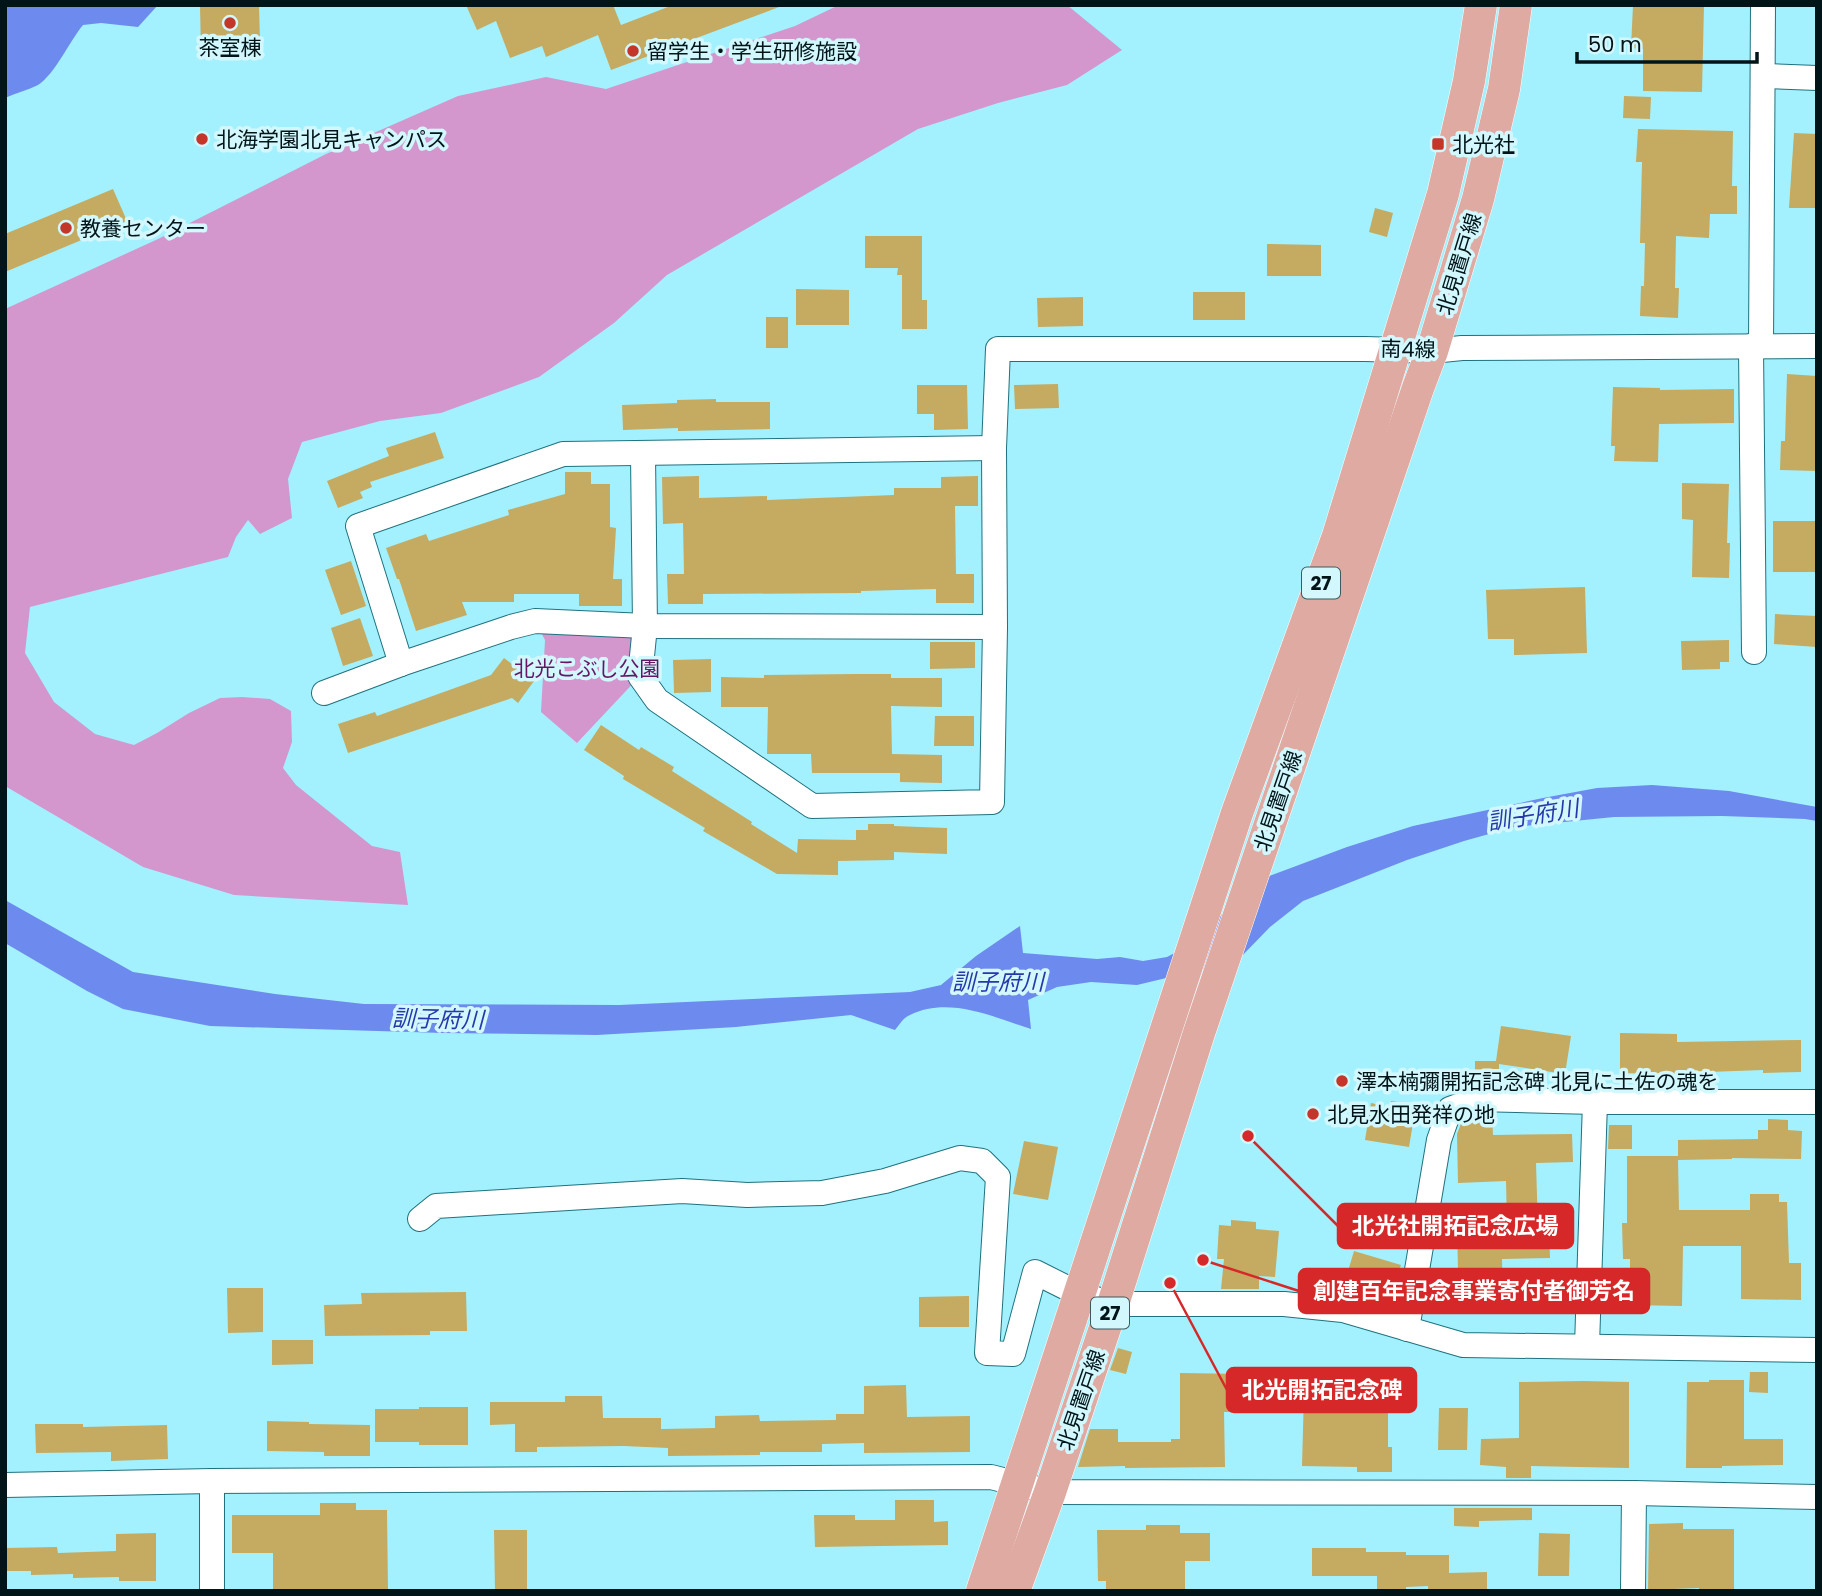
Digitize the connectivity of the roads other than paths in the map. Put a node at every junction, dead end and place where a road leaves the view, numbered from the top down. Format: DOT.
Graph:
graph roads {
  1 [pos="1481,5"];
  2 [pos="1516,5"];
  3 [pos="1763,5"];
  4 [pos="1764,76"];
  5 [pos="1817,78"];
  6 [pos="1756,346"];
  7 [pos="1817,346"];
  8 [pos="1396,349"];
  9 [pos="1432,351"];
  10 [pos="994,448"];
  11 [pos="643,454"];
  12 [pos="645,626"];
  13 [pos="995,626"];
  14 [pos="1754,652"];
  15 [pos="401,664"];
  16 [pos="324,693"];
  17 [pos="1595,1102"];
  18 [pos="1817,1102"];
  19 [pos="420,1219"];
  20 [pos="1079,1294"];
  21 [pos="1113,1304"];
  22 [pos="1407,1329"];
  23 [pos="1587,1346"];
  24 [pos="1817,1350"];
  25 [pos="212,1482"];
  26 [pos="1017,1484"];
  27 [pos="5,1485"];
  28 [pos="1050,1492"];
  29 [pos="1633,1493"];
  30 [pos="1817,1497"];
  31 [pos="212,1591"];
  32 [pos="982,1591"];
  33 [pos="1014,1591"];
  34 [pos="1633,1591"];
  1 -- 8 [label="main road, 北見置戸線 / 27"];
  2 -- 9 [label="main road, 北見置戸線 / 27"];
  3 -- 4 [label="street"];
  4 -- 5 [label="street"];
  4 -- 6 [label="street"];
  6 -- 7 [label="street, 南4線"];
  6 -- 9 [label="street, 南4線"];
  6 -- 14 [label="street"];
  8 -- 9 [label="street, 南4線"];
  8 -- 10 [label="street, 南4線"];
  8 -- 20 [label="main road, 北見置戸線 / 27"];
  9 -- 21 [label="main road, 北見置戸線 / 27"];
  10 -- 11 [label="street"];
  10 -- 13 [label="street"];
  11 -- 12 [label="street"];
  11 -- 15 [label="street"];
  12 -- 13 [label="street"];
  12 -- 13 [label="street"];
  12 -- 15 [label="street"];
  15 -- 16 [label="street"];
  17 -- 18 [label="street"];
  17 -- 22 [label="street"];
  17 -- 23 [label="street"];
  19 -- 20 [label="street"];
  20 -- 21 [label="street"];
  20 -- 26 [label="main road, 北見置戸線 / 27"];
  21 -- 22 [label="street"];
  21 -- 28 [label="main road, 北見置戸線 / 27"];
  22 -- 23 [label="street"];
  23 -- 24 [label="street"];
  25 -- 26 [label="street"];
  25 -- 27 [label="street"];
  25 -- 31 [label="street"];
  26 -- 28 [label="street"];
  26 -- 32 [label="main road, 北見置戸線 / 27"];
  28 -- 29 [label="street"];
  28 -- 33 [label="main road, 北見置戸線 / 27"];
  29 -- 30 [label="street"];
  29 -- 34 [label="street"];
}
